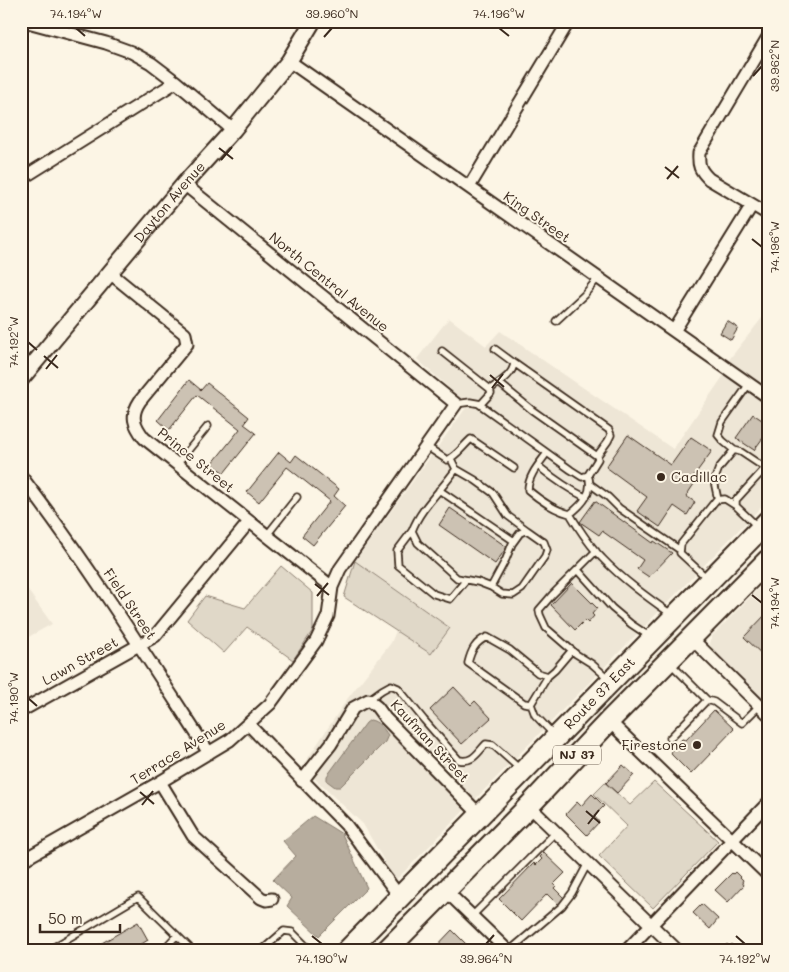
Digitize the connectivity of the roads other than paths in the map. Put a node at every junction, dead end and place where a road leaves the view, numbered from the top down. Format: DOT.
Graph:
graph roads {
  1 [pos="24,21"];
  2 [pos="313,21"];
  3 [pos="569,21"];
  4 [pos="41,23"];
  5 [pos="768,37"];
  6 [pos="289,61"];
  7 [pos="176,82"];
  8 [pos="233,130"];
  9 [pos="21,178"];
  10 [pos="184,184"];
  11 [pos="469,188"];
  12 [pos="752,205"];
  13 [pos="768,214"];
  14 [pos="110,273"];
  15 [pos="598,278"];
  16 [pos="556,321"];
  17 [pos="674,331"];
  18 [pos="495,349"];
  19 [pos="442,352"];
  20 [pos="514,363"];
  21 [pos="21,379"];
  22 [pos="499,383"];
  23 [pos="749,384"];
  24 [pos="490,389"];
  25 [pos="767,395"];
  26 [pos="456,404"];
  27 [pos="479,404"];
  28 [pos="208,426"];
  29 [pos="426,446"];
  30 [pos="734,450"];
  31 [pos="547,453"];
  32 [pos="597,456"];
  33 [pos="451,459"];
  34 [pos="177,464"];
  35 [pos="538,466"];
  36 [pos="766,466"];
  37 [pos="514,468"];
  38 [pos="456,469"];
  39 [pos="588,475"];
  40 [pos="21,476"];
  41 [pos="590,484"];
  42 [pos="439,490"];
  43 [pos="298,497"];
  44 [pos="586,497"];
  45 [pos="718,500"];
  46 [pos="736,506"];
  47 [pos="570,514"];
  48 [pos="249,522"];
  49 [pos="764,525"];
  50 [pos="527,530"];
  51 [pos="412,531"];
  52 [pos="267,535"];
  53 [pos="514,541"];
  54 [pos="680,550"];
  55 [pos="596,551"];
  56 [pos="768,560"];
  57 [pos="578,570"];
  58 [pos="466,580"];
  59 [pos="709,581"];
  60 [pos="491,587"];
  61 [pos="332,588"];
  62 [pos="675,616"];
  63 [pos="691,638"];
  64 [pos="653,639"];
  65 [pos="140,645"];
  66 [pos="572,650"];
  67 [pos="668,662"];
  68 [pos="548,676"];
  69 [pos="611,681"];
  70 [pos="368,700"];
  71 [pos="707,700"];
  72 [pos="531,704"];
  73 [pos="764,710"];
  74 [pos="21,711"];
  75 [pos="609,721"];
  76 [pos="248,724"];
  77 [pos="556,737"];
  78 [pos="670,738"];
  79 [pos="209,753"];
  80 [pos="523,771"];
  81 [pos="302,780"];
  82 [pos="160,782"];
  83 [pos="768,803"];
  84 [pos="529,806"];
  85 [pos="480,815"];
  86 [pos="556,832"];
  87 [pos="732,840"];
  88 [pos="21,861"];
  89 [pos="588,863"];
  90 [pos="768,875"];
  91 [pos="445,890"];
  92 [pos="400,897"];
  93 [pos="272,899"];
  94 [pos="472,916"];
  95 [pos="651,924"];
  96 [pos="177,935"];
  97 [pos="47,951"];
  98 [pos="162,951"];
  99 [pos="193,951"];
  100 [pos="262,951"];
  101 [pos="311,951"];
  102 [pos="347,951"];
  103 [pos="386,951"];
  104 [pos="508,951"];
  105 [pos="626,951"];
  106 [pos="678,951"];
  1 -- 4 [label="street"];
  2 -- 6 [label="street, Dayton Avenue"];
  3 -- 11 [label="street"];
  4 -- 7 [label="street"];
  5 -- 12 [label="street"];
  6 -- 8 [label="street, Dayton Avenue"];
  6 -- 11 [label="street, King Street"];
  7 -- 8 [label="street"];
  7 -- 9 [label="street"];
  8 -- 10 [label="street, Dayton Avenue"];
  10 -- 14 [label="street, Dayton Avenue"];
  10 -- 26 [label="street, North Central Avenue"];
  11 -- 15 [label="street, King Street"];
  12 -- 13 [label="street"];
  12 -- 17 [label="street"];
  14 -- 21 [label="street, Dayton Avenue"];
  14 -- 34 [label="street, Prince Street"];
  15 -- 16 [label="lane"];
  15 -- 17 [label="street, King Street"];
  17 -- 23 [label="street, King Street"];
  18 -- 20 [label="lane"];
  19 -- 24 [label="lane"];
  20 -- 22 [label="lane"];
  20 -- 32 [label="lane"];
  22 -- 24 [label="lane"];
  22 -- 32 [label="lane"];
  23 -- 25 [label="street, King Street"];
  23 -- 30 [label="lane"];
  24 -- 27 [label="lane"];
  26 -- 27 [label="lane"];
  26 -- 29 [label="street, Terrace Avenue"];
  27 -- 31 [label="lane"];
  28 -- 34 [label="lane"];
  29 -- 33 [label="lane"];
  29 -- 61 [label="street, Terrace Avenue"];
  30 -- 36 [label="lane"];
  30 -- 45 [label="lane"];
  31 -- 35 [label="lane"];
  31 -- 39 [label="lane"];
  32 -- 39 [label="lane"];
  33 -- 37 [label="lane"];
  33 -- 38 [label="lane"];
  34 -- 48 [label="street, Prince Street"];
  35 -- 44 [label="lane"];
  35 -- 47 [label="lane"];
  36 -- 46 [label="lane"];
  38 -- 42 [label="lane"];
  38 -- 50 [label="lane"];
  39 -- 41 [label="lane"];
  40 -- 65 [label="street, Field Street"];
  41 -- 44 [label="lane"];
  41 -- 54 [label="lane"];
  42 -- 51 [label="lane"];
  42 -- 53 [label="lane"];
  43 -- 52 [label="lane"];
  44 -- 47 [label="lane"];
  45 -- 46 [label="lane"];
  45 -- 54 [label="lane"];
  46 -- 49 [label="lane"];
  47 -- 55 [label="lane"];
  48 -- 52 [label="street, Prince Street"];
  48 -- 65 [label="street, Lawn Street"];
  49 -- 59 [label="highway, Route 37 East / NJ 37"];
  50 -- 53 [label="lane"];
  50 -- 60 [label="lane"];
  51 -- 58 [label="lane"];
  51 -- 58 [label="lane"];
  52 -- 61 [label="street, Prince Street"];
  53 -- 60 [label="lane"];
  54 -- 59 [label="lane"];
  55 -- 57 [label="lane"];
  55 -- 62 [label="lane"];
  56 -- 63 [label="highway, Route 37 East / NJ 37"];
  57 -- 64 [label="lane"];
  57 -- 66 [label="lane"];
  58 -- 60 [label="lane"];
  59 -- 62 [label="highway, Route 37 East / NJ 37"];
  61 -- 76 [label="street, Terrace Avenue"];
  62 -- 64 [label="highway, Route 37 East / NJ 37"];
  63 -- 67 [label="highway, Route 37 East / NJ 37"];
  63 -- 73 [label="street"];
  64 -- 69 [label="highway, Route 37 East / NJ 37"];
  65 -- 74 [label="street, Lawn Street"];
  65 -- 79 [label="street, Field Street"];
  66 -- 68 [label="lane"];
  66 -- 69 [label="lane"];
  67 -- 71 [label="lane"];
  67 -- 75 [label="highway, Route 37 East / NJ 37"];
  68 -- 72 [label="lane"];
  68 -- 72 [label="lane"];
  69 -- 77 [label="highway, Route 37 East / NJ 37"];
  70 -- 80 [label="lane"];
  70 -- 81 [label="street"];
  70 -- 85 [label="street, Kaufman Street"];
  71 -- 73 [label="lane"];
  71 -- 78 [label="lane"];
  72 -- 77 [label="lane"];
  75 -- 84 [label="highway, Route 37 East / NJ 37"];
  75 -- 87 [label="street"];
  76 -- 79 [label="street, Terrace Avenue"];
  76 -- 81 [label="street"];
  77 -- 80 [label="highway, Route 37 East / NJ 37"];
  79 -- 82 [label="street, Terrace Avenue"];
  80 -- 85 [label="highway, Route 37 East / NJ 37"];
  81 -- 92 [label="street"];
  82 -- 88 [label="street, Terrace Avenue"];
  82 -- 93 [label="street"];
  83 -- 87 [label="street"];
  84 -- 86 [label="street"];
  84 -- 91 [label="highway, Route 37 East / NJ 37"];
  85 -- 92 [label="highway, Route 37 East / NJ 37"];
  86 -- 89 [label="street"];
  86 -- 94 [label="lane"];
  87 -- 90 [label="street"];
  87 -- 95 [label="street"];
  89 -- 95 [label="street"];
  89 -- 104 [label="lane"];
  91 -- 94 [label="street"];
  91 -- 103 [label="highway, Route 37 East / NJ 37"];
  92 -- 102 [label="highway, Route 37 East / NJ 37"];
  94 -- 104 [label="street"];
  95 -- 105 [label="street"];
  95 -- 106 [label="street"];
  96 -- 97 [label="lane"];
  96 -- 98 [label="lane"];
  96 -- 99 [label="lane"];
  100 -- 101 [label="lane"];
}
